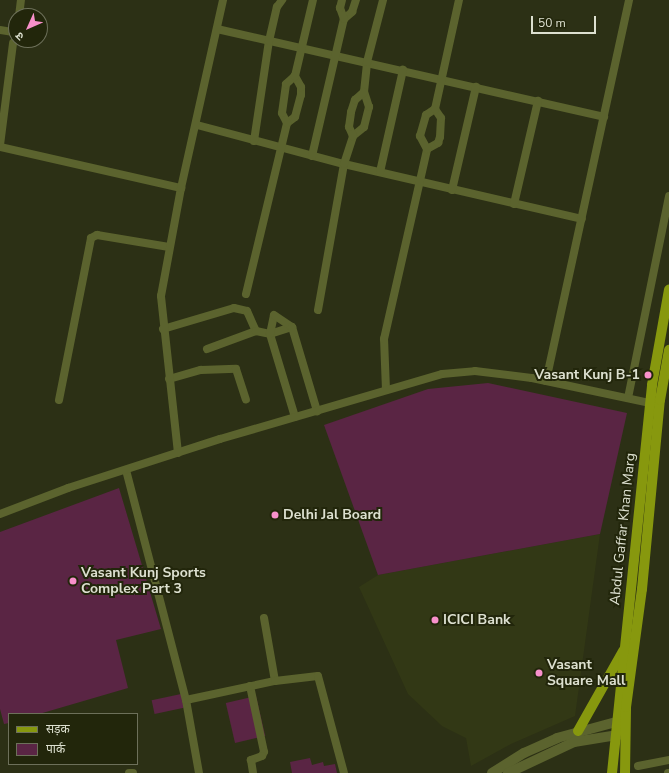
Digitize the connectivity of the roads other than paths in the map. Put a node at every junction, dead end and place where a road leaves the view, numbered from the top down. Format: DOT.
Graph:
graph roads {
  1 [pos="223,0"];
  2 [pos="312,0"];
  3 [pos="342,0"];
  4 [pos="356,0"];
  5 [pos="383,0"];
  6 [pos="459,0"];
  7 [pos="629,0"];
  8 [pos="278,2"];
  9 [pos="344,19"];
  10 [pos="217,29"];
  11 [pos="270,41"];
  12 [pos="12,48"];
  13 [pos="302,48"];
  14 [pos="334,55"];
  15 [pos="367,62"];
  16 [pos="402,70"];
  17 [pos="296,76"];
  18 [pos="440,79"];
  19 [pos="476,86"];
  20 [pos="3,92"];
  21 [pos="364,92"];
  22 [pos="538,101"];
  23 [pos="435,109"];
  24 [pos="604,117"];
  25 [pos="287,123"];
  26 [pos="197,125"];
  27 [pos="352,136"];
  28 [pos="254,141"];
  29 [pos="0,146"];
  30 [pos="282,149"];
  31 [pos="427,149"];
  32 [pos="312,156"];
  33 [pos="344,164"];
  34 [pos="380,172"];
  35 [pos="418,182"];
  36 [pos="181,188"];
  37 [pos="452,190"];
  38 [pos="669,196"];
  39 [pos="514,204"];
  40 [pos="582,219"];
  41 [pos="169,247"];
  42 [pos="669,290"];
  43 [pos="246,294"];
  44 [pos="318,310"];
  45 [pos="292,327"];
  46 [pos="162,329"];
  47 [pos="256,331"];
  48 [pos="270,334"];
  49 [pos="206,349"];
  50 [pos="669,350"];
  51 [pos="169,379"];
  52 [pos="546,381"];
  53 [pos="386,390"];
  54 [pos="628,398"];
  55 [pos="59,400"];
  56 [pos="246,400"];
  57 [pos="650,403"];
  58 [pos="317,411"];
  59 [pos="295,417"];
  60 [pos="178,453"];
  61 [pos="126,470"];
  62 [pos="0,514"];
  63 [pos="264,618"];
  64 [pos="626,646"];
  65 [pos="275,681"];
  66 [pos="250,686"];
  67 [pos="186,700"];
  68 [pos="620,729"];
  69 [pos="578,731"];
  70 [pos="669,760"];
  71 [pos="638,766"];
  72 [pos="129,773"];
  73 [pos="133,773"];
  74 [pos="199,773"];
  75 [pos="253,773"];
  76 [pos="344,773"];
  77 [pos="492,773"];
  78 [pos="508,773"];
  79 [pos="612,773"];
  80 [pos="625,773"];
  1 -- 10 [label="street"];
  2 -- 13 [label="street"];
  3 -- 9 [label="street"];
  4 -- 9 [label="street"];
  5 -- 15 [label="street"];
  6 -- 18 [label="street"];
  7 -- 24 [label="street"];
  8 -- 11 [label="street"];
  9 -- 14 [label="street"];
  10 -- 11 [label="street"];
  10 -- 26 [label="street"];
  11 -- 13 [label="street"];
  11 -- 28 [label="street"];
  12 -- 20 [label="street"];
  13 -- 14 [label="street"];
  13 -- 17 [label="street"];
  14 -- 15 [label="street"];
  14 -- 32 [label="street"];
  15 -- 16 [label="street"];
  15 -- 21 [label="street"];
  16 -- 18 [label="street"];
  16 -- 34 [label="street"];
  17 -- 25 [label="street"];
  17 -- 25 [label="street"];
  18 -- 19 [label="street"];
  18 -- 23 [label="street"];
  19 -- 22 [label="street"];
  19 -- 37 [label="street"];
  20 -- 29 [label="street"];
  21 -- 27 [label="street"];
  21 -- 27 [label="street"];
  22 -- 24 [label="street"];
  22 -- 39 [label="street"];
  23 -- 31 [label="street"];
  23 -- 31 [label="street"];
  24 -- 40 [label="street"];
  25 -- 30 [label="street"];
  26 -- 28 [label="street"];
  26 -- 36 [label="street"];
  27 -- 33 [label="street"];
  28 -- 30 [label="street"];
  29 -- 36 [label="street"];
  30 -- 32 [label="street"];
  30 -- 43 [label="street"];
  31 -- 35 [label="street"];
  32 -- 33 [label="street"];
  33 -- 34 [label="street"];
  33 -- 44 [label="street"];
  34 -- 35 [label="street"];
  35 -- 37 [label="street"];
  35 -- 53 [label="street"];
  36 -- 41 [label="street"];
  37 -- 39 [label="street"];
  38 -- 54 [label="street"];
  39 -- 40 [label="street"];
  40 -- 52 [label="street"];
  41 -- 46 [label="street"];
  41 -- 55 [label="street"];
  42 -- 57 [label="main road, Abdul Gaffar Khan Marg"];
  45 -- 48 [label="street"];
  45 -- 48 [label="street"];
  45 -- 58 [label="street"];
  46 -- 47 [label="street"];
  46 -- 51 [label="street"];
  47 -- 48 [label="street"];
  47 -- 49 [label="street"];
  48 -- 59 [label="street"];
  50 -- 68 [label="main road, Abdul Gaffar Khan Marg"];
  51 -- 56 [label="street"];
  51 -- 60 [label="street"];
  52 -- 53 [label="street"];
  52 -- 54 [label="street"];
  53 -- 58 [label="street"];
  54 -- 57 [label="street"];
  57 -- 64 [label="main road, Abdul Gaffar Khan Marg"];
  58 -- 59 [label="street"];
  59 -- 60 [label="street"];
  60 -- 61 [label="street"];
  61 -- 62 [label="street"];
  61 -- 67 [label="street"];
  63 -- 65 [label="street"];
  64 -- 68 [label="main road, Abdul Gaffar Khan Marg"];
  64 -- 69 [label="main road"];
  65 -- 66 [label="street"];
  65 -- 76 [label="street"];
  66 -- 67 [label="street"];
  66 -- 75 [label="street"];
  67 -- 74 [label="street"];
  68 -- 69 [label="street"];
  68 -- 78 [label="street"];
  68 -- 79 [label="main road, Abdul Gaffar Khan Marg"];
  68 -- 80 [label="main road, Abdul Gaffar Khan Marg"];
  69 -- 77 [label="street"];
  70 -- 71 [label="street"];
  72 -- 73 [label="street"];
}
